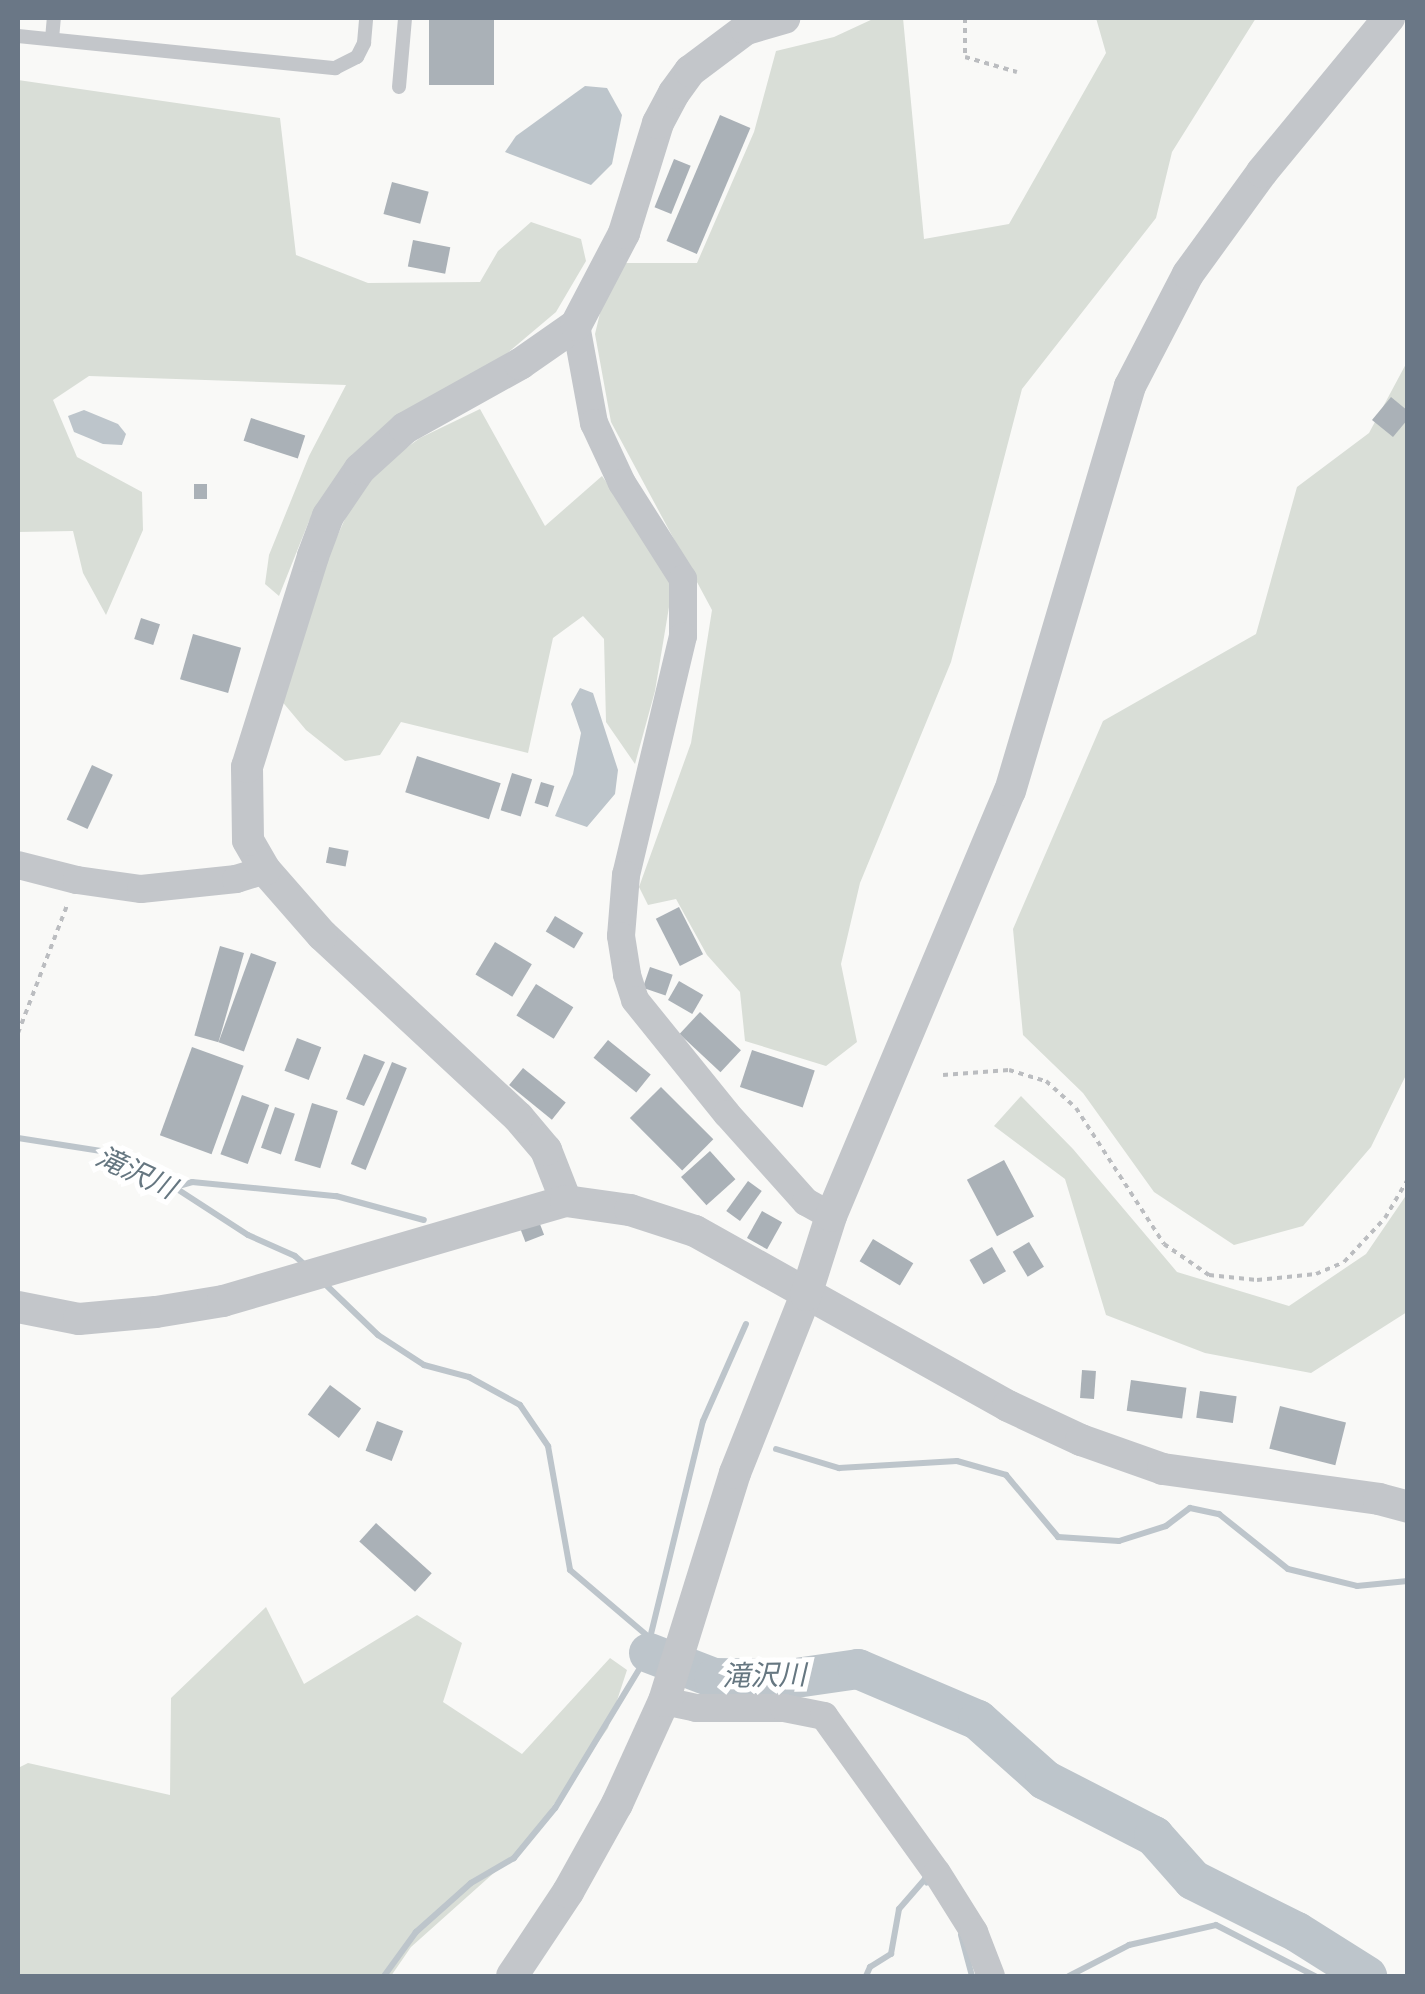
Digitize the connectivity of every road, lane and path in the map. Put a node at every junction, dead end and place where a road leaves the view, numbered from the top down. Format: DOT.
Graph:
graph roads {
  1 [pos="54,18"];
  2 [pos="366,18"];
  3 [pos="405,18"];
  4 [pos="784,18"];
  5 [pos="965,18"];
  6 [pos="1390,18"];
  7 [pos="18,36"];
  8 [pos="52,39"];
  9 [pos="1018,72"];
  10 [pos="399,88"];
  11 [pos="576,325"];
  12 [pos="18,865"];
  13 [pos="265,870"];
  14 [pos="78,880"];
  15 [pos="18,1034"];
  16 [pos="943,1075"];
  17 [pos="1408,1179"];
  18 [pos="566,1201"];
  19 [pos="831,1216"];
  20 [pos="806,1295"];
  21 [pos="18,1307"];
  22 [pos="1408,1507"];
  23 [pos="664,1702"];
  24 [pos="512,1976"];
  25 [pos="991,1976"];
  1 -- 8 [label="lane"];
  2 -- 8 [label="lane"];
  3 -- 10 [label="lane"];
  4 -- 11 [label="street"];
  5 -- 9 [label="path"];
  6 -- 19 [label="street"];
  7 -- 8 [label="lane"];
  11 -- 13 [label="street"];
  11 -- 19 [label="street"];
  12 -- 14 [label="street"];
  13 -- 14 [label="street"];
  13 -- 18 [label="street"];
  14 -- 15 [label="path"];
  16 -- 17 [label="path"];
  18 -- 20 [label="street"];
  18 -- 21 [label="street"];
  19 -- 20 [label="street"];
  20 -- 22 [label="street"];
  20 -- 23 [label="street"];
  23 -- 24 [label="street"];
  23 -- 25 [label="street"];
}
